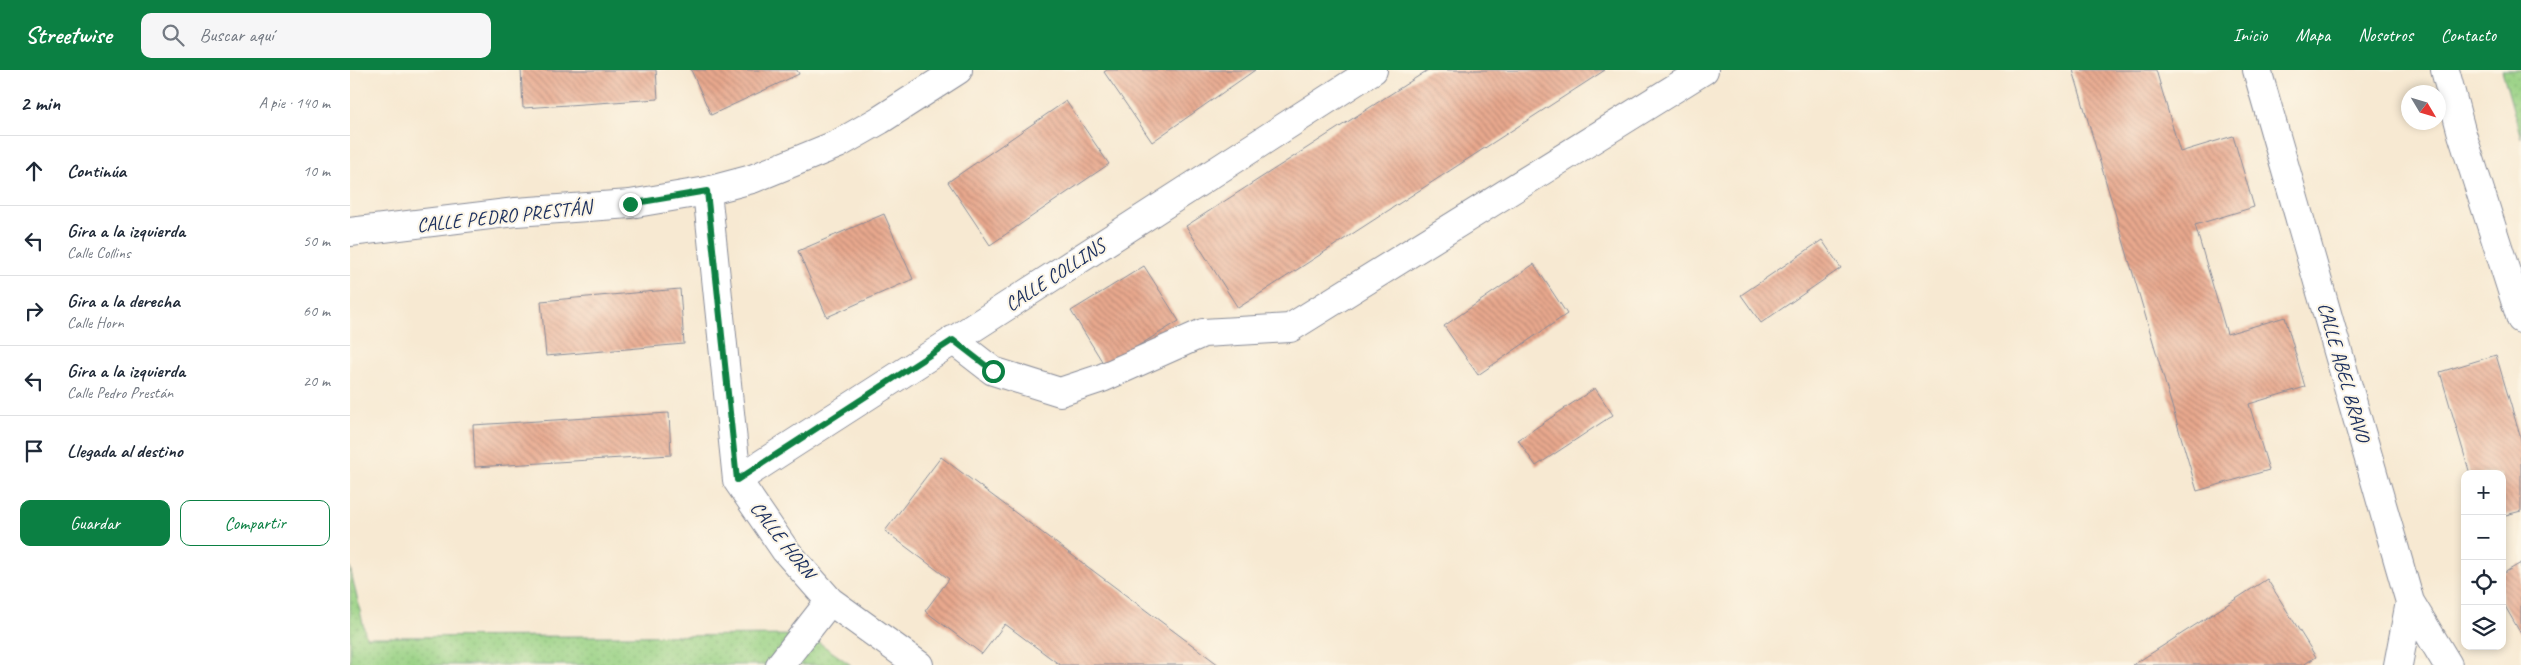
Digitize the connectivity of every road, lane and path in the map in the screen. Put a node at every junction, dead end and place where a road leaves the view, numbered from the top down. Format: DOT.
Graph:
graph roads {
  1 [pos="958,70"];
  2 [pos="1373,70"];
  3 [pos="1704,70"];
  4 [pos="2257,70"];
  5 [pos="2445,70"];
  6 [pos="707,191"];
  7 [pos="350,232"];
  8 [pos="2521,319"];
  9 [pos="953,340"];
  10 [pos="737,480"];
  11 [pos="830,601"];
  12 [pos="2410,602"];
  13 [pos="780,665"];
  14 [pos="918,665"];
  15 [pos="2398,665"];
  16 [pos="2448,665"];
  1 -- 6 [label="street, CALLE PEDRO PRESTÁN"];
  2 -- 9 [label="street, CALLE COLLINS"];
  3 -- 9 [label="street"];
  4 -- 12 [label="street, CALLE ABEL BRAVO"];
  5 -- 8 [label="street"];
  6 -- 7 [label="street, CALLE PEDRO PRESTÁN"];
  6 -- 10 [label="street, CALLE HORN"];
  9 -- 10 [label="street, CALLE COLLINS"];
  10 -- 11 [label="street, CALLE HORN"];
  11 -- 13 [label="street"];
  11 -- 14 [label="street, CALLE HORN"];
  12 -- 15 [label="street"];
  12 -- 16 [label="street, CALLE ABEL BRAVO"];
}
